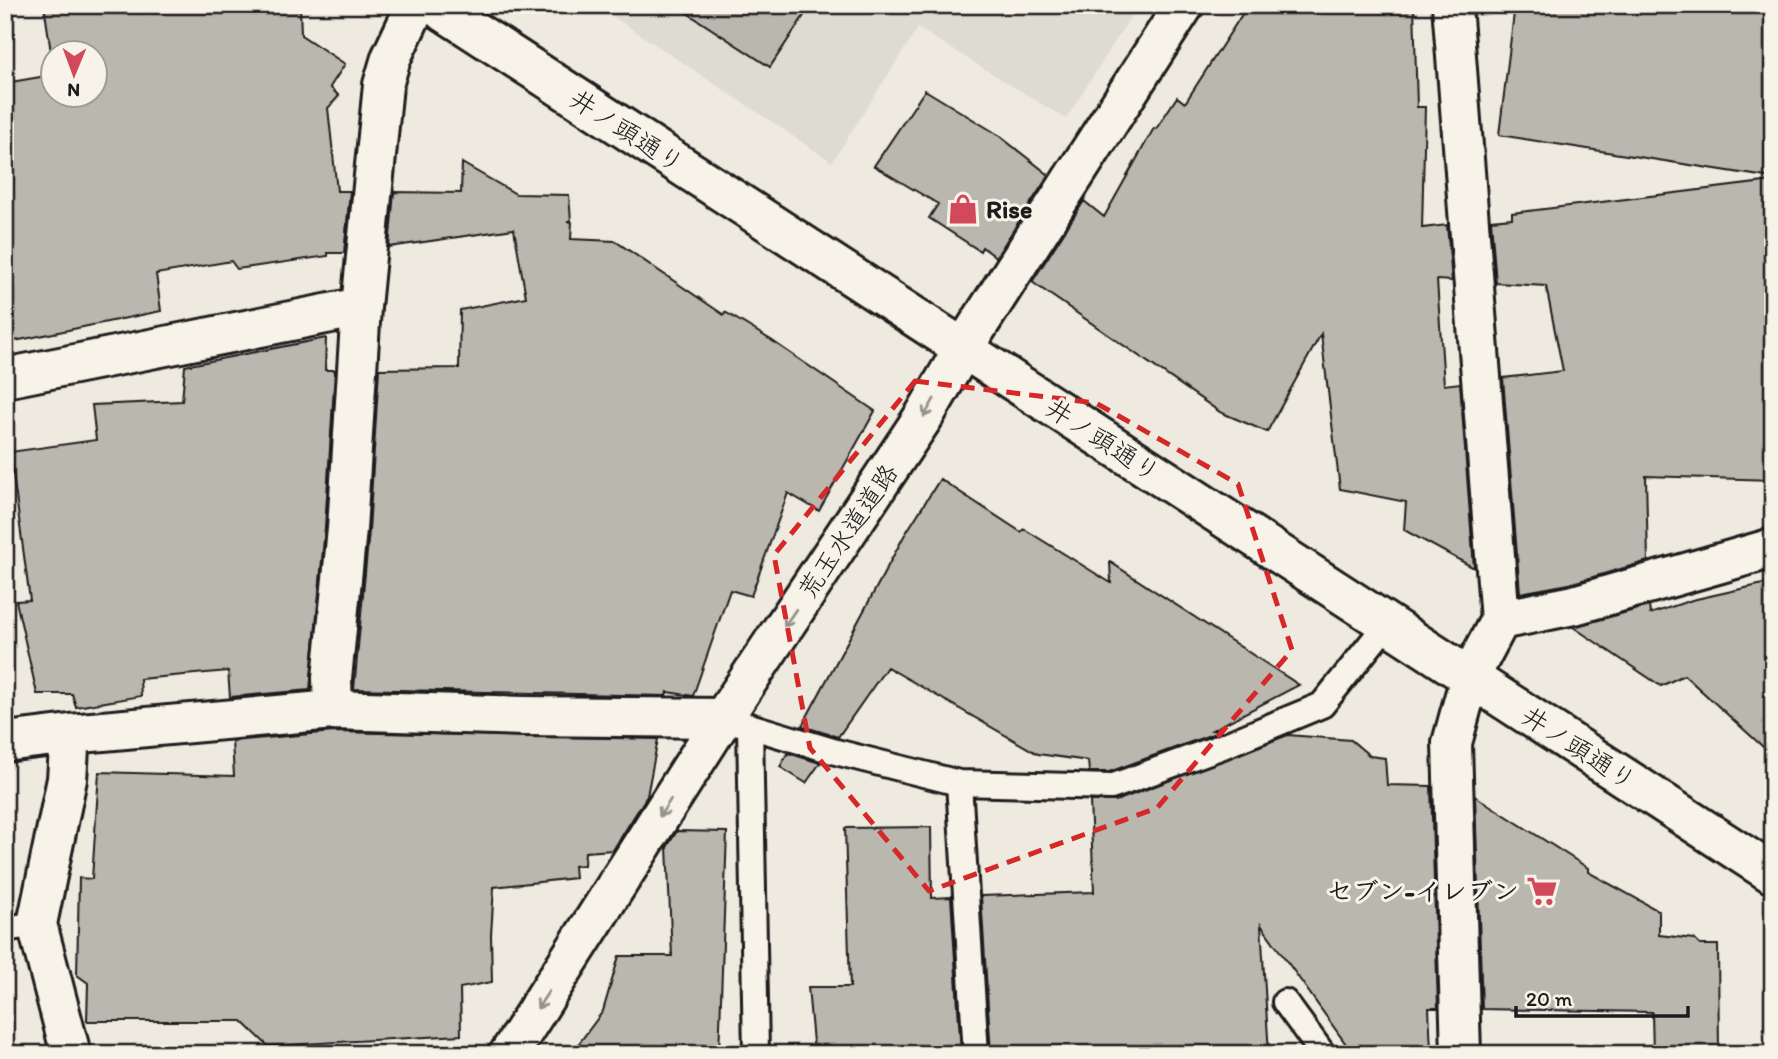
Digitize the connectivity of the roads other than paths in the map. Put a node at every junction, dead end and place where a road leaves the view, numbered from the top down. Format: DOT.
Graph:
graph roads {
  1 [pos="416,5"];
  2 [pos="433,5"];
  3 [pos="1184,5"];
  4 [pos="1452,5"];
  5 [pos="361,307"];
  6 [pos="963,349"];
  7 [pos="5,378"];
  8 [pos="1773,548"];
  9 [pos="1500,620"];
  10 [pos="1387,624"];
  11 [pos="1470,677"];
  12 [pos="333,710"];
  13 [pos="736,722"];
  14 [pos="70,734"];
  15 [pos="5,742"];
  16 [pos="959,783"];
  17 [pos="1773,874"];
  18 [pos="21,927"];
  19 [pos="1285,1002"];
  20 [pos="71,1054"];
  21 [pos="509,1054"];
  22 [pos="756,1054"];
  23 [pos="976,1054"];
  24 [pos="1323,1054"];
  25 [pos="1461,1054"];
  1 -- 5 [label="street"];
  2 -- 6 [label="street, 井ノ頭通り"];
  3 -- 6 [label="street, 荒玉水道道路"];
  4 -- 9 [label="street"];
  5 -- 7 [label="street"];
  5 -- 12 [label="street"];
  6 -- 10 [label="street, 井ノ頭通り"];
  6 -- 13 [label="street, 荒玉水道道路, one-way"];
  8 -- 9 [label="street"];
  9 -- 11 [label="street"];
  10 -- 11 [label="street, 井ノ頭通り"];
  10 -- 16 [label="lane"];
  11 -- 17 [label="street, 井ノ頭通り"];
  11 -- 25 [label="street"];
  12 -- 13 [label="street"];
  12 -- 14 [label="street"];
  13 -- 16 [label="lane"];
  13 -- 21 [label="street, 荒玉水道道路, one-way"];
  13 -- 22 [label="lane"];
  14 -- 15 [label="street"];
  14 -- 18 [label="street"];
  16 -- 23 [label="lane"];
  18 -- 20 [label="street"];
  19 -- 24 [label="lane"];
}
